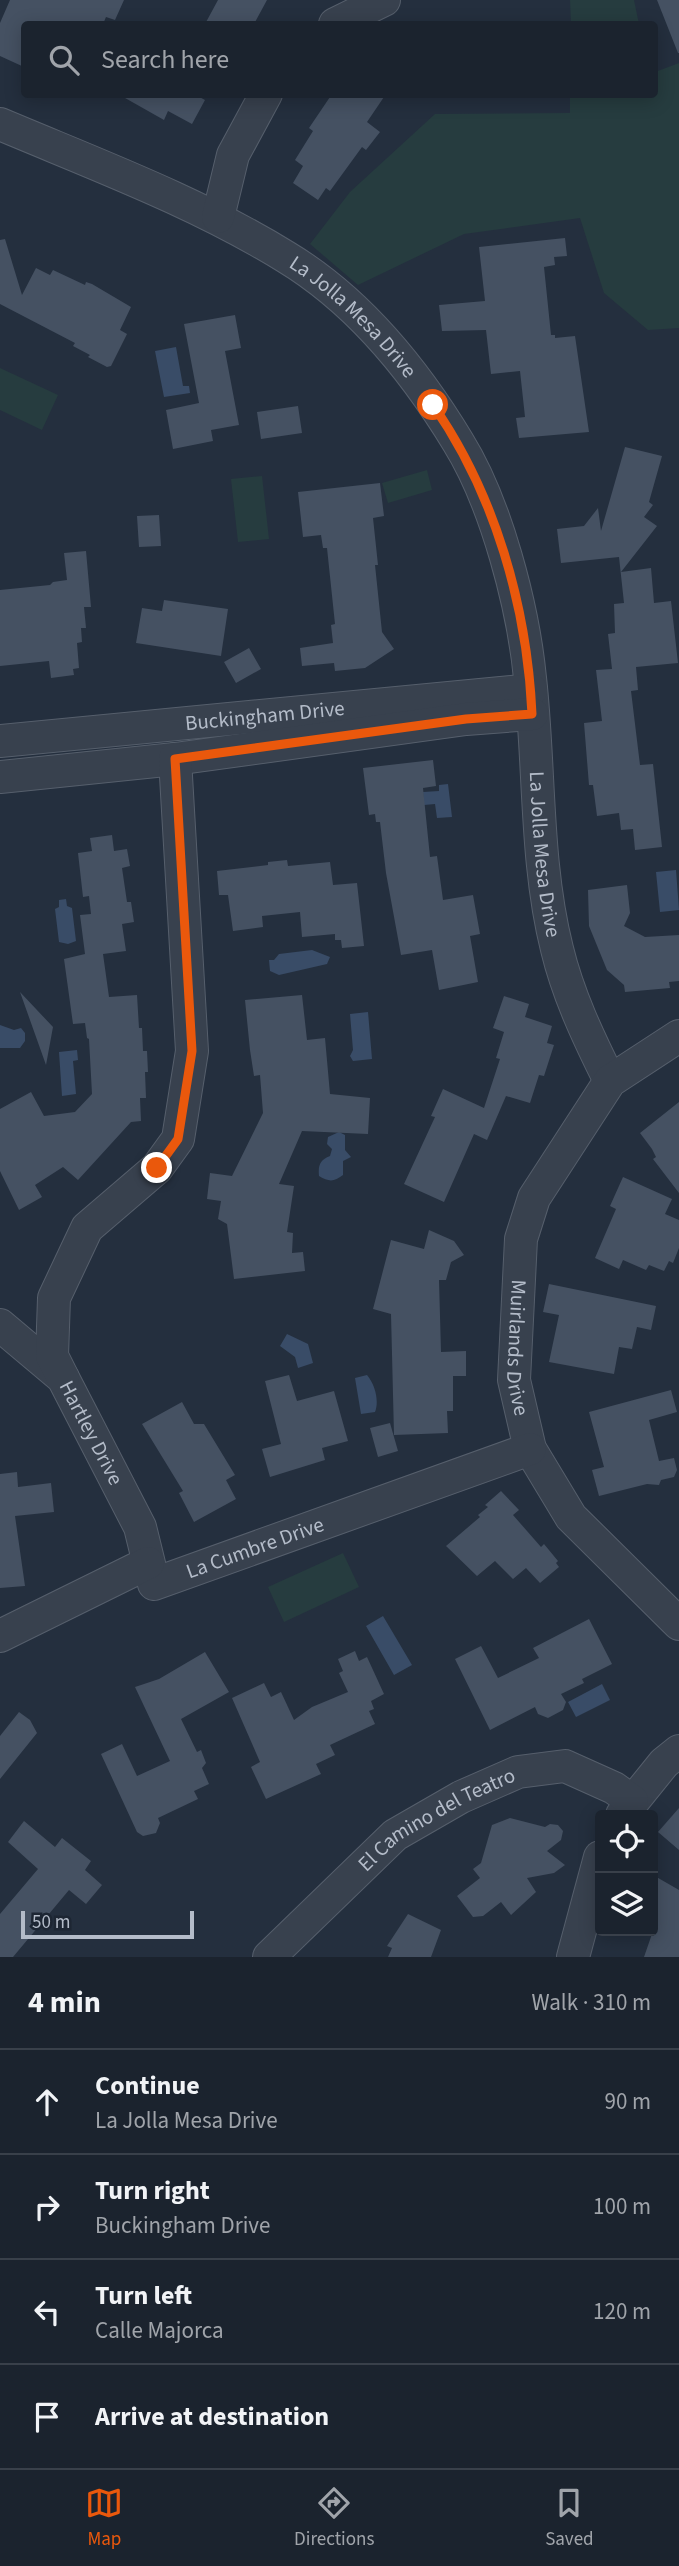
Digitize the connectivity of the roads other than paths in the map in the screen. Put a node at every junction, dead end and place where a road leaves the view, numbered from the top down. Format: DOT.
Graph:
graph roads {
  1 [pos="384,0"];
  2 [pos="341,21"];
  3 [pos="264,98"];
  4 [pos="0,124"];
  5 [pos="218,217"];
  6 [pos="532,702"];
  7 [pos="0,741"];
  8 [pos="175,759"];
  9 [pos="0,777"];
  10 [pos="679,1036"];
  11 [pos="610,1082"];
  12 [pos="0,1325"];
  13 [pos="63,1378"];
  14 [pos="530,1449"];
  15 [pos="148,1563"];
  16 [pos="679,1624"];
  17 [pos="0,1636"];
  18 [pos="679,1751"];
  19 [pos="627,1808"];
  20 [pos="596,1873"];
  21 [pos="269,1957"];
  22 [pos="573,1957"];
  1 -- 2 [label="street"];
  3 -- 5 [label="street"];
  4 -- 5 [label="street, La Jolla Mesa Drive"];
  5 -- 6 [label="street, La Jolla Mesa Drive"];
  6 -- 7 [label="street, Buckingham Drive"];
  6 -- 8 [label="street, Buckingham Drive"];
  6 -- 11 [label="street, La Jolla Mesa Drive"];
  8 -- 9 [label="street, Buckingham Drive"];
  8 -- 13 [label="street"];
  10 -- 11 [label="street, Muirlands Drive"];
  11 -- 14 [label="street, Muirlands Drive"];
  12 -- 13 [label="street, Hartley Drive"];
  13 -- 15 [label="street, Hartley Drive"];
  14 -- 15 [label="street, La Cumbre Drive"];
  14 -- 16 [label="street, Muirlands Drive"];
  15 -- 17 [label="street"];
  18 -- 19 [label="street"];
  19 -- 21 [label="street, El Camino del Teatro"];
  20 -- 22 [label="street"];
}
